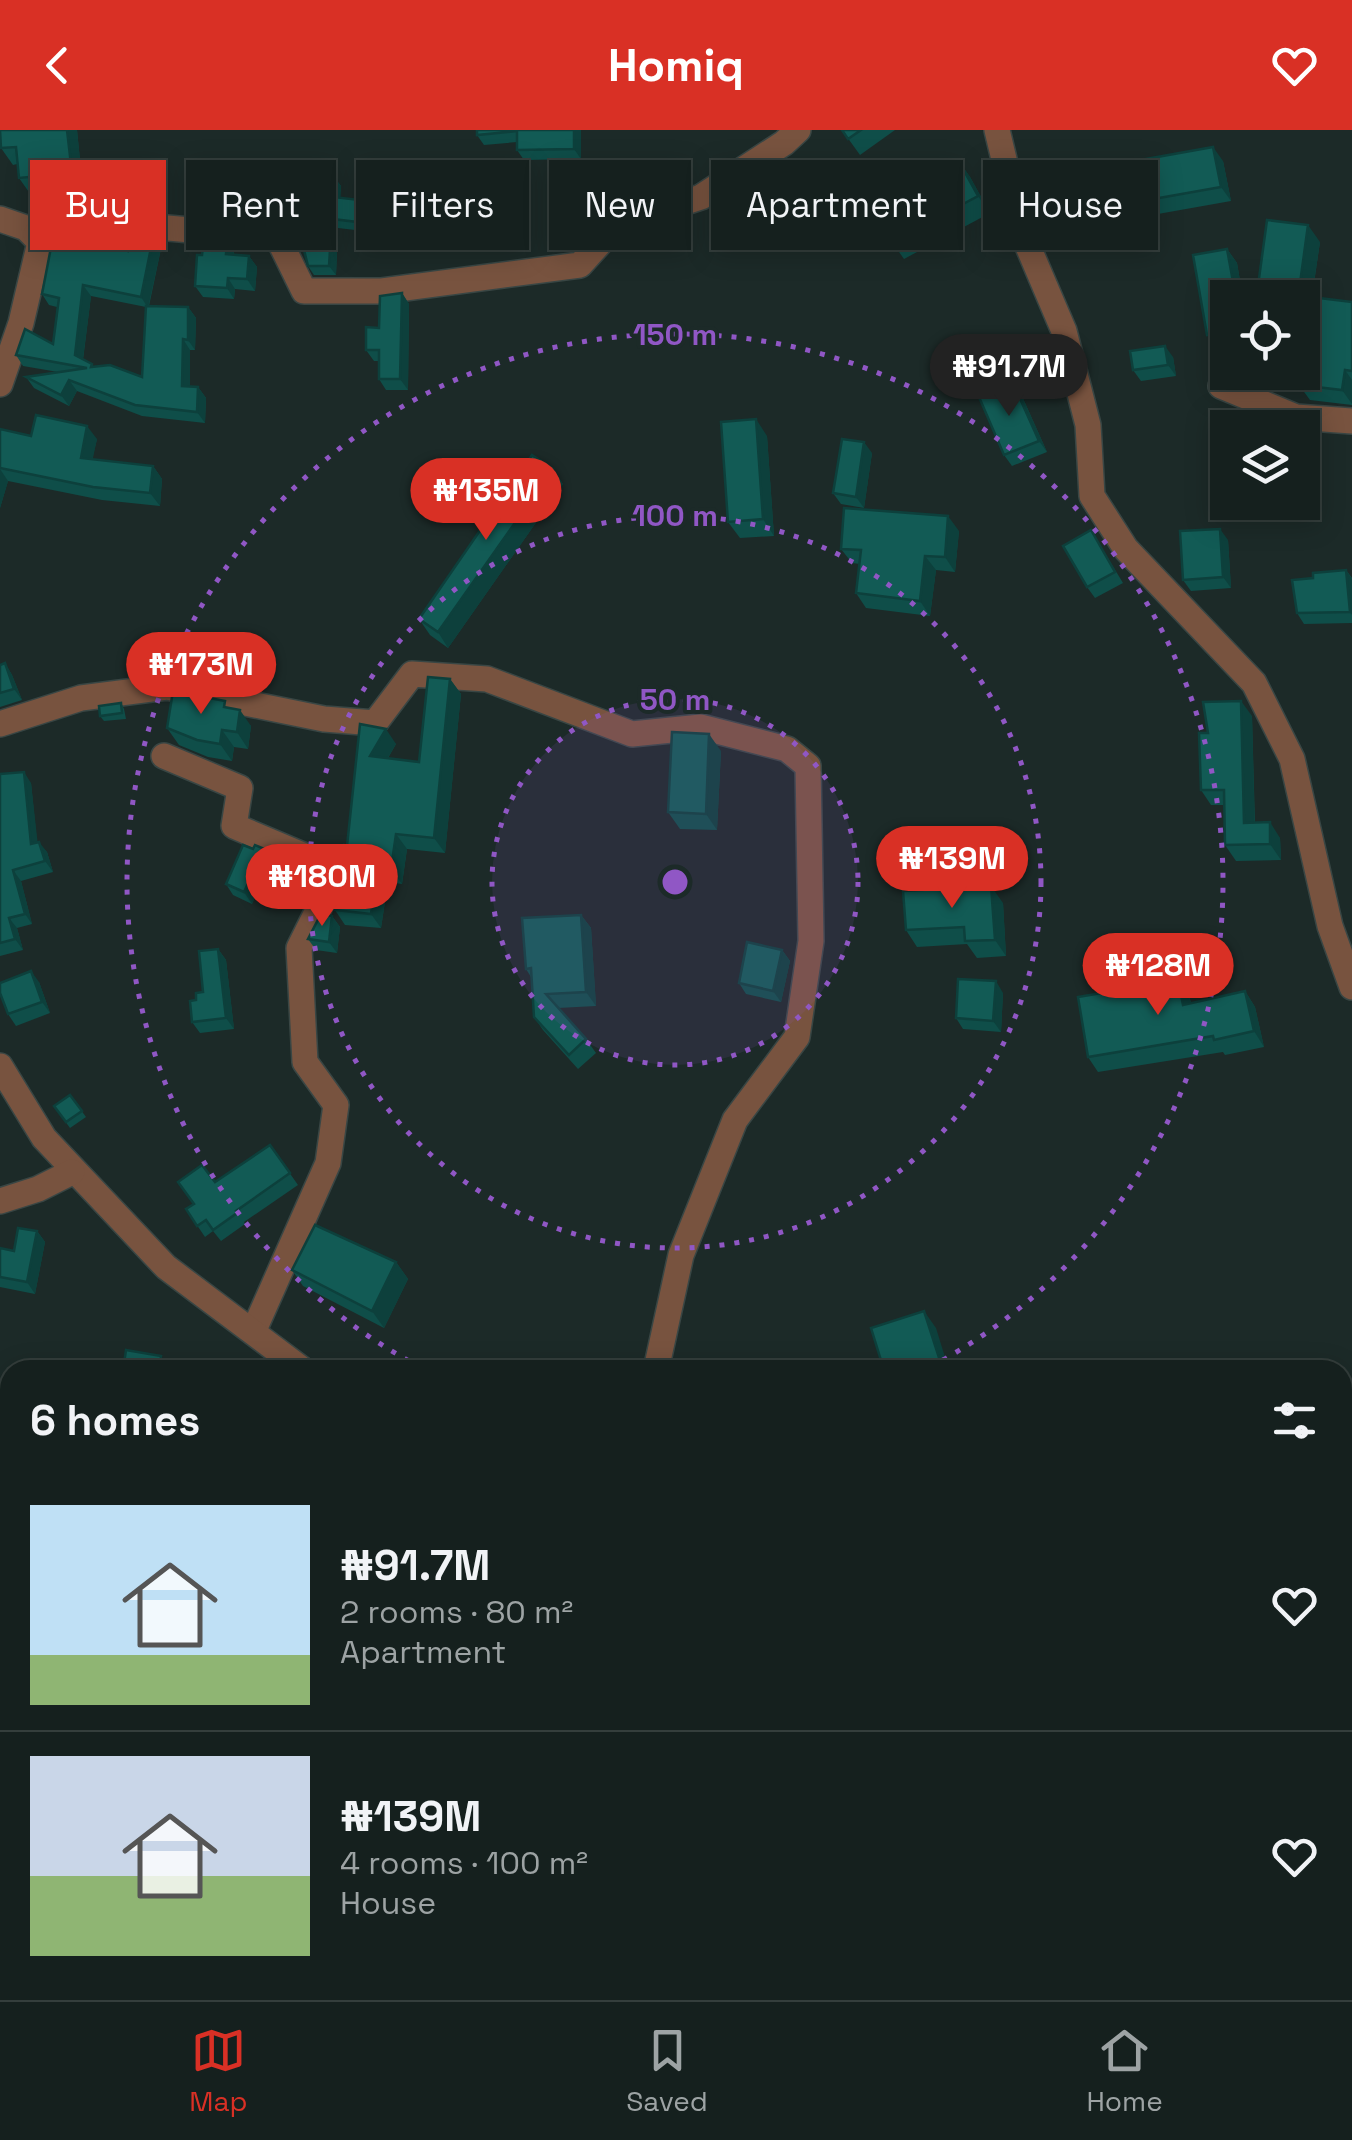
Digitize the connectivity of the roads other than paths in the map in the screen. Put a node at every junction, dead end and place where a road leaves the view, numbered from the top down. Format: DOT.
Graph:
graph roads {
  1 [pos="798,130"];
  2 [pos="998,130"];
  3 [pos="0,219"];
  4 [pos="166,228"];
  5 [pos="30,232"];
  6 [pos="39,250"];
  7 [pos="0,384"];
  8 [pos="1231,390"];
  9 [pos="1352,420"];
  10 [pos="0,724"];
  11 [pos="164,756"];
  12 [pos="1352,987"];
  13 [pos="0,1066"];
  14 [pos="72,1172"];
  15 [pos="0,1201"];
  16 [pos="254,1330"];
  17 [pos="290,1360"];
  18 [pos="658,1360"];
  1 -- 4 [label="street"];
  2 -- 12 [label="street"];
  3 -- 5 [label="street"];
  6 -- 7 [label="street"];
  8 -- 9 [label="street"];
  10 -- 18 [label="street"];
  11 -- 16 [label="street"];
  13 -- 14 [label="street"];
  14 -- 15 [label="street"];
  14 -- 16 [label="street"];
  16 -- 17 [label="street"];
}
